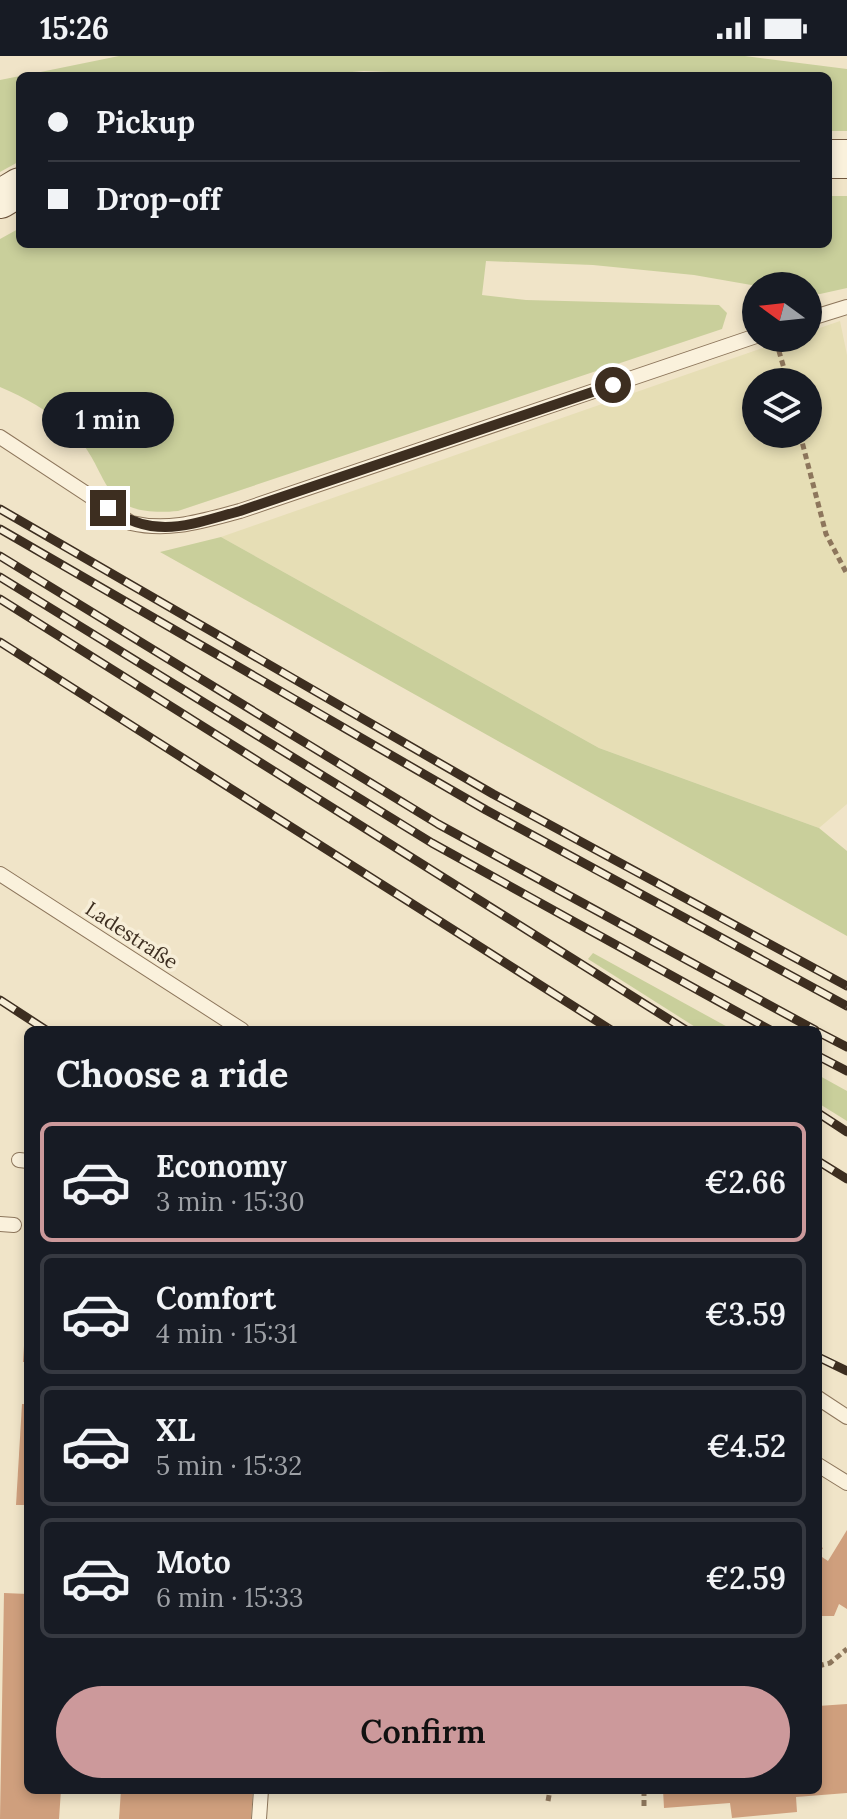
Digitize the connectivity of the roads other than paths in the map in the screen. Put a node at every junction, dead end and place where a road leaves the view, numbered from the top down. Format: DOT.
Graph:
graph roads {
  1 [pos="847,307"];
  2 [pos="822,315"];
  3 [pos="742,341"];
  4 [pos="0,437"];
  5 [pos="0,874"];
  6 [pos="236,1026"];
  7 [pos="822,1401"];
  8 [pos="847,1417"];
  9 [pos="822,1467"];
  10 [pos="847,1483"];
  11 [pos="261,1794"];
  12 [pos="259,1819"];
  1 -- 2 [label="lane"];
  3 -- 4 [label="lane"];
  5 -- 6 [label="lane, Ladestraße"];
  7 -- 8 [label="lane"];
  9 -- 10 [label="lane"];
  11 -- 12 [label="lane"];
}
